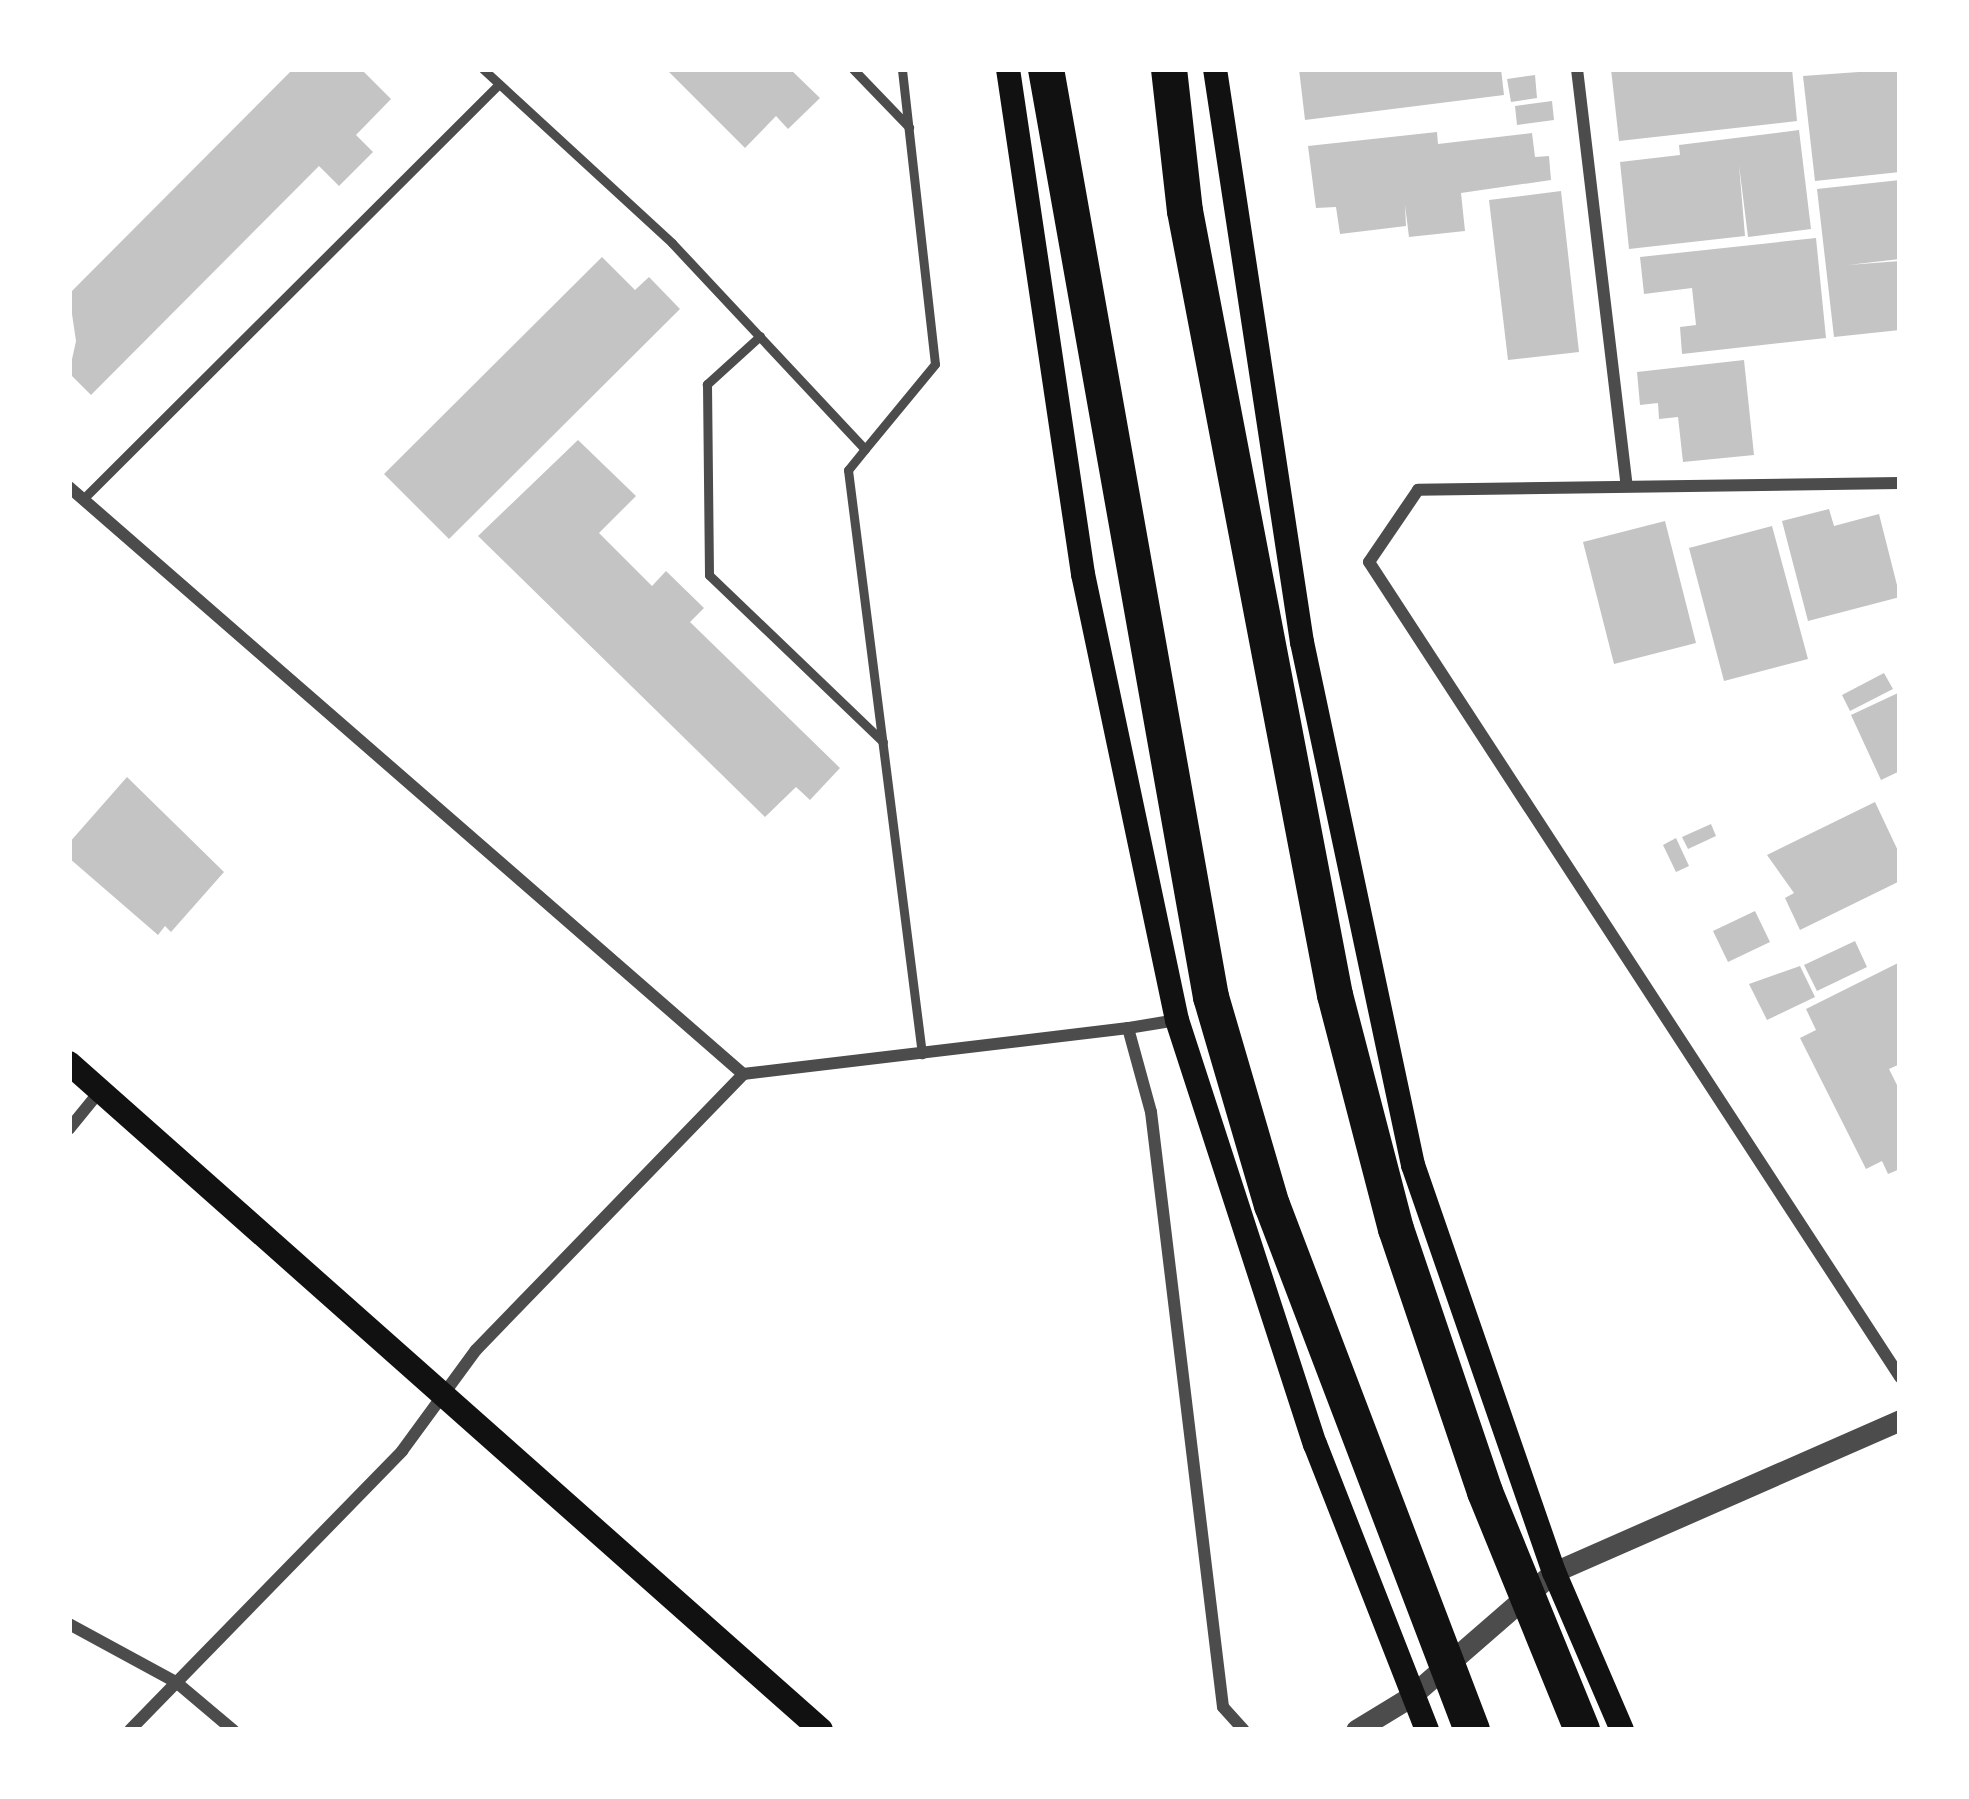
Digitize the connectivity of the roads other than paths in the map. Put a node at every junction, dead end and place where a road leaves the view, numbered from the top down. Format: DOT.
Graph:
graph roads {
  1 [pos="483,69"];
  2 [pos="853,69"];
  3 [pos="902,69"];
  4 [pos="1008,69"];
  5 [pos="1046,69"];
  6 [pos="1169,69"];
  7 [pos="1215,69"];
  8 [pos="1577,69"];
  9 [pos="498,85"];
  10 [pos="909,127"];
  11 [pos="760,336"];
  12 [pos="865,449"];
  13 [pos="1626,482"];
  14 [pos="1900,483"];
  15 [pos="69,487"];
  16 [pos="83,499"];
  17 [pos="883,742"];
  18 [pos="1177,1020"];
  19 [pos="1128,1028"];
  20 [pos="922,1054"];
  21 [pos="69,1064"];
  22 [pos="743,1074"];
  23 [pos="100,1091"];
  24 [pos="69,1130"];
  25 [pos="1900,1377"];
  26 [pos="441,1392"];
  27 [pos="1900,1420"];
  28 [pos="1554,1573"];
  29 [pos="69,1624"];
  30 [pos="176,1682"];
  31 [pos="1410,1697"];
  32 [pos="130,1730"];
  33 [pos="232,1730"];
  34 [pos="821,1730"];
  35 [pos="1244,1730"];
  36 [pos="1356,1730"];
  37 [pos="1391,1730"];
  38 [pos="1426,1730"];
  39 [pos="1472,1730"];
  40 [pos="1582,1730"];
  41 [pos="1622,1730"];
  1 -- 9 [label="lane"];
  2 -- 10 [label="lane"];
  3 -- 10 [label="lane"];
  4 -- 18 [label="main road"];
  5 -- 39 [label="highway"];
  6 -- 40 [label="highway"];
  7 -- 28 [label="main road"];
  8 -- 13 [label="street"];
  9 -- 11 [label="lane"];
  9 -- 16 [label="lane"];
  10 -- 12 [label="lane"];
  11 -- 12 [label="lane"];
  11 -- 17 [label="lane"];
  12 -- 17 [label="lane"];
  13 -- 14 [label="street"];
  13 -- 25 [label="street"];
  15 -- 16 [label="street"];
  16 -- 22 [label="street"];
  17 -- 20 [label="lane"];
  18 -- 19 [label="street"];
  18 -- 31 [label="main road"];
  19 -- 20 [label="street"];
  19 -- 35 [label="street"];
  20 -- 22 [label="street"];
  21 -- 23 [label="main road"];
  22 -- 26 [label="street"];
  23 -- 24 [label="street"];
  23 -- 26 [label="main road"];
  26 -- 30 [label="street"];
  26 -- 34 [label="main road"];
  27 -- 28 [label="street"];
  28 -- 31 [label="street"];
  28 -- 41 [label="main road"];
  29 -- 30 [label="street"];
  30 -- 32 [label="street"];
  30 -- 33 [label="street"];
  31 -- 36 [label="street"];
  31 -- 37 [label="street"];
  31 -- 38 [label="main road"];
}
